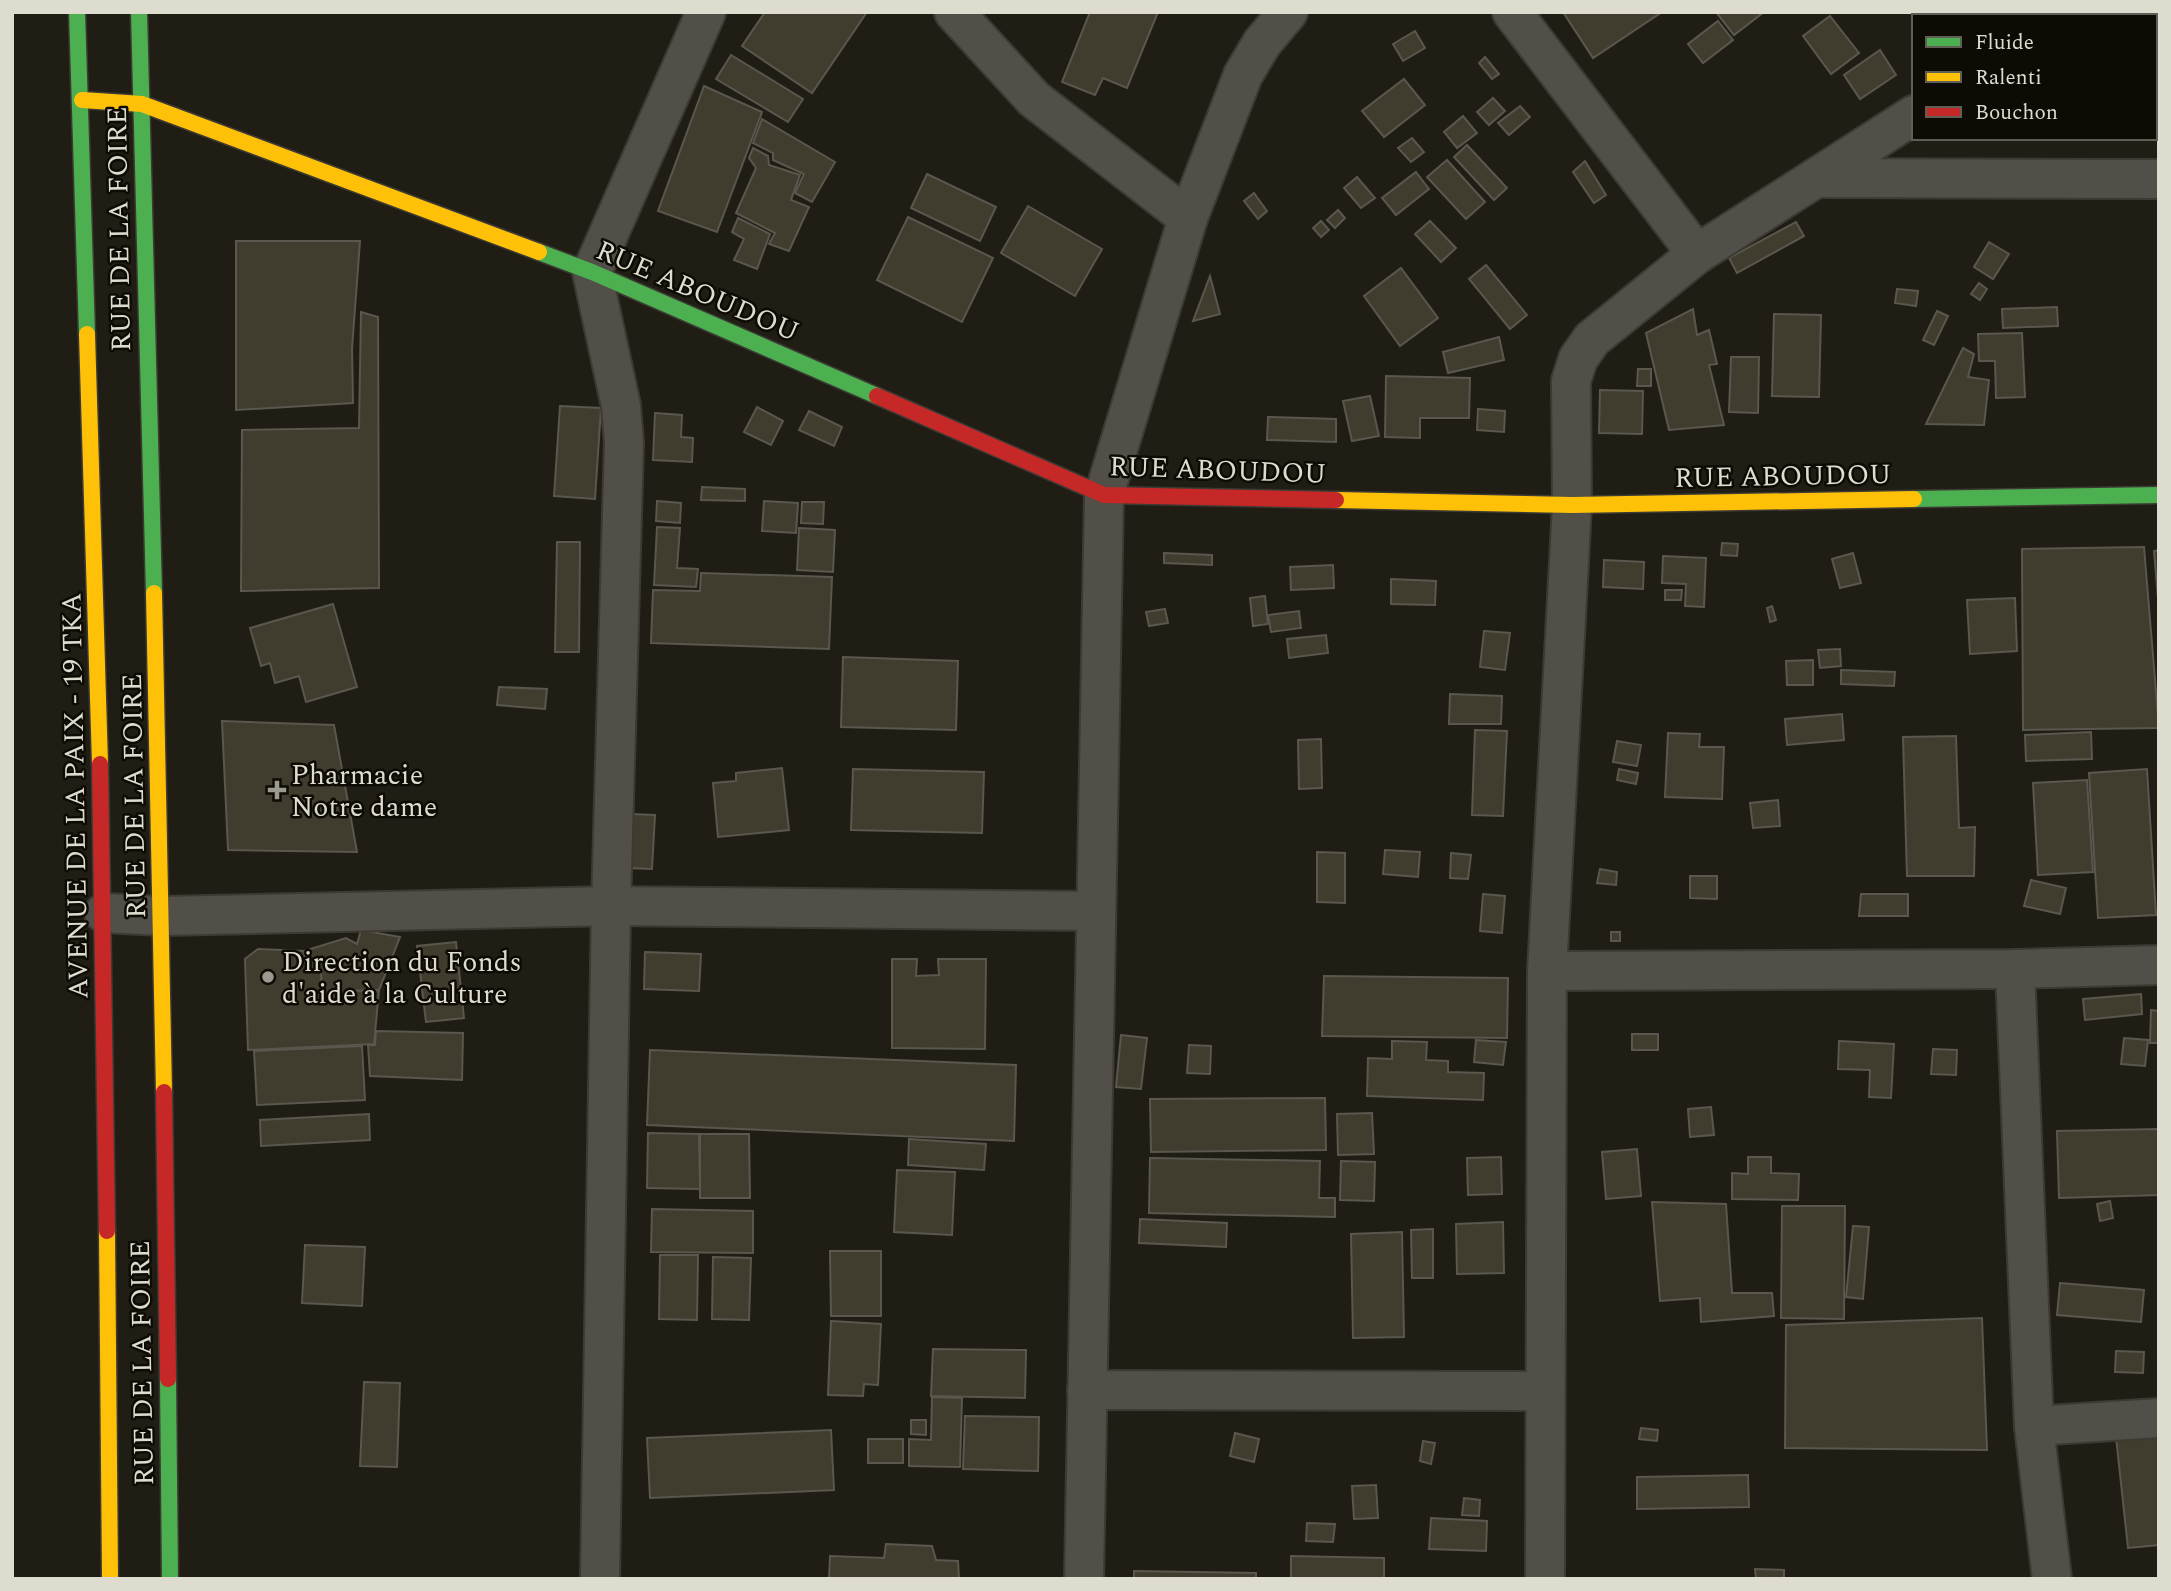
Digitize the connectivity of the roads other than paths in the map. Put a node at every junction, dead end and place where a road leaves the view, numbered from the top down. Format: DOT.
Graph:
graph roads {
  1 [pos="78,12"];
  2 [pos="139,12"];
  3 [pos="706,12"];
  4 [pos="954,12"];
  5 [pos="1288,12"];
  6 [pos="1512,12"];
  7 [pos="82,100"];
  8 [pos="142,104"];
  9 [pos="1912,116"];
  10 [pos="1816,178"];
  11 [pos="2159,179"];
  12 [pos="1188,218"];
  13 [pos="1697,254"];
  14 [pos="592,272"];
  15 [pos="1104,495"];
  16 [pos="2159,495"];
  17 [pos="1572,505"];
  18 [pos="611,906"];
  19 [pos="1095,911"];
  20 [pos="104,912"];
  21 [pos="162,916"];
  22 [pos="2159,965"];
  23 [pos="2015,969"];
  24 [pos="1546,971"];
  25 [pos="1087,1390"];
  26 [pos="1545,1391"];
  27 [pos="2159,1418"];
  28 [pos="2034,1426"];
  29 [pos="110,1579"];
  30 [pos="170,1579"];
  31 [pos="600,1579"];
  32 [pos="1084,1579"];
  33 [pos="1545,1579"];
  34 [pos="2052,1579"];
  1 -- 7 [label="main road, AVENUE DE LA PAIX - 19 TKA"];
  2 -- 8 [label="main road, RUE DE LA FOIRE"];
  3 -- 14 [label="street"];
  4 -- 12 [label="street"];
  5 -- 12 [label="street"];
  6 -- 13 [label="street"];
  7 -- 8 [label="main road, RUE ABOUDOU"];
  7 -- 20 [label="main road, AVENUE DE LA PAIX - 19 TKA"];
  8 -- 14 [label="main road, RUE ABOUDOU"];
  8 -- 21 [label="main road, RUE DE LA FOIRE"];
  9 -- 10 [label="street"];
  10 -- 11 [label="street"];
  10 -- 13 [label="street"];
  12 -- 15 [label="street"];
  13 -- 17 [label="street"];
  14 -- 15 [label="main road, RUE ABOUDOU"];
  14 -- 18 [label="street"];
  15 -- 17 [label="main road, RUE ABOUDOU"];
  15 -- 19 [label="street"];
  16 -- 17 [label="main road, RUE ABOUDOU"];
  17 -- 24 [label="street"];
  18 -- 19 [label="street"];
  18 -- 21 [label="street"];
  18 -- 31 [label="street"];
  19 -- 25 [label="street"];
  20 -- 21 [label="street"];
  20 -- 29 [label="main road, AVENUE DE LA PAIX - 19 TKA"];
  21 -- 30 [label="main road, RUE DE LA FOIRE"];
  22 -- 23 [label="street"];
  23 -- 24 [label="street"];
  23 -- 28 [label="street"];
  24 -- 26 [label="street"];
  25 -- 26 [label="street"];
  25 -- 32 [label="street"];
  26 -- 33 [label="street"];
  27 -- 28 [label="street"];
  28 -- 34 [label="street"];
}
